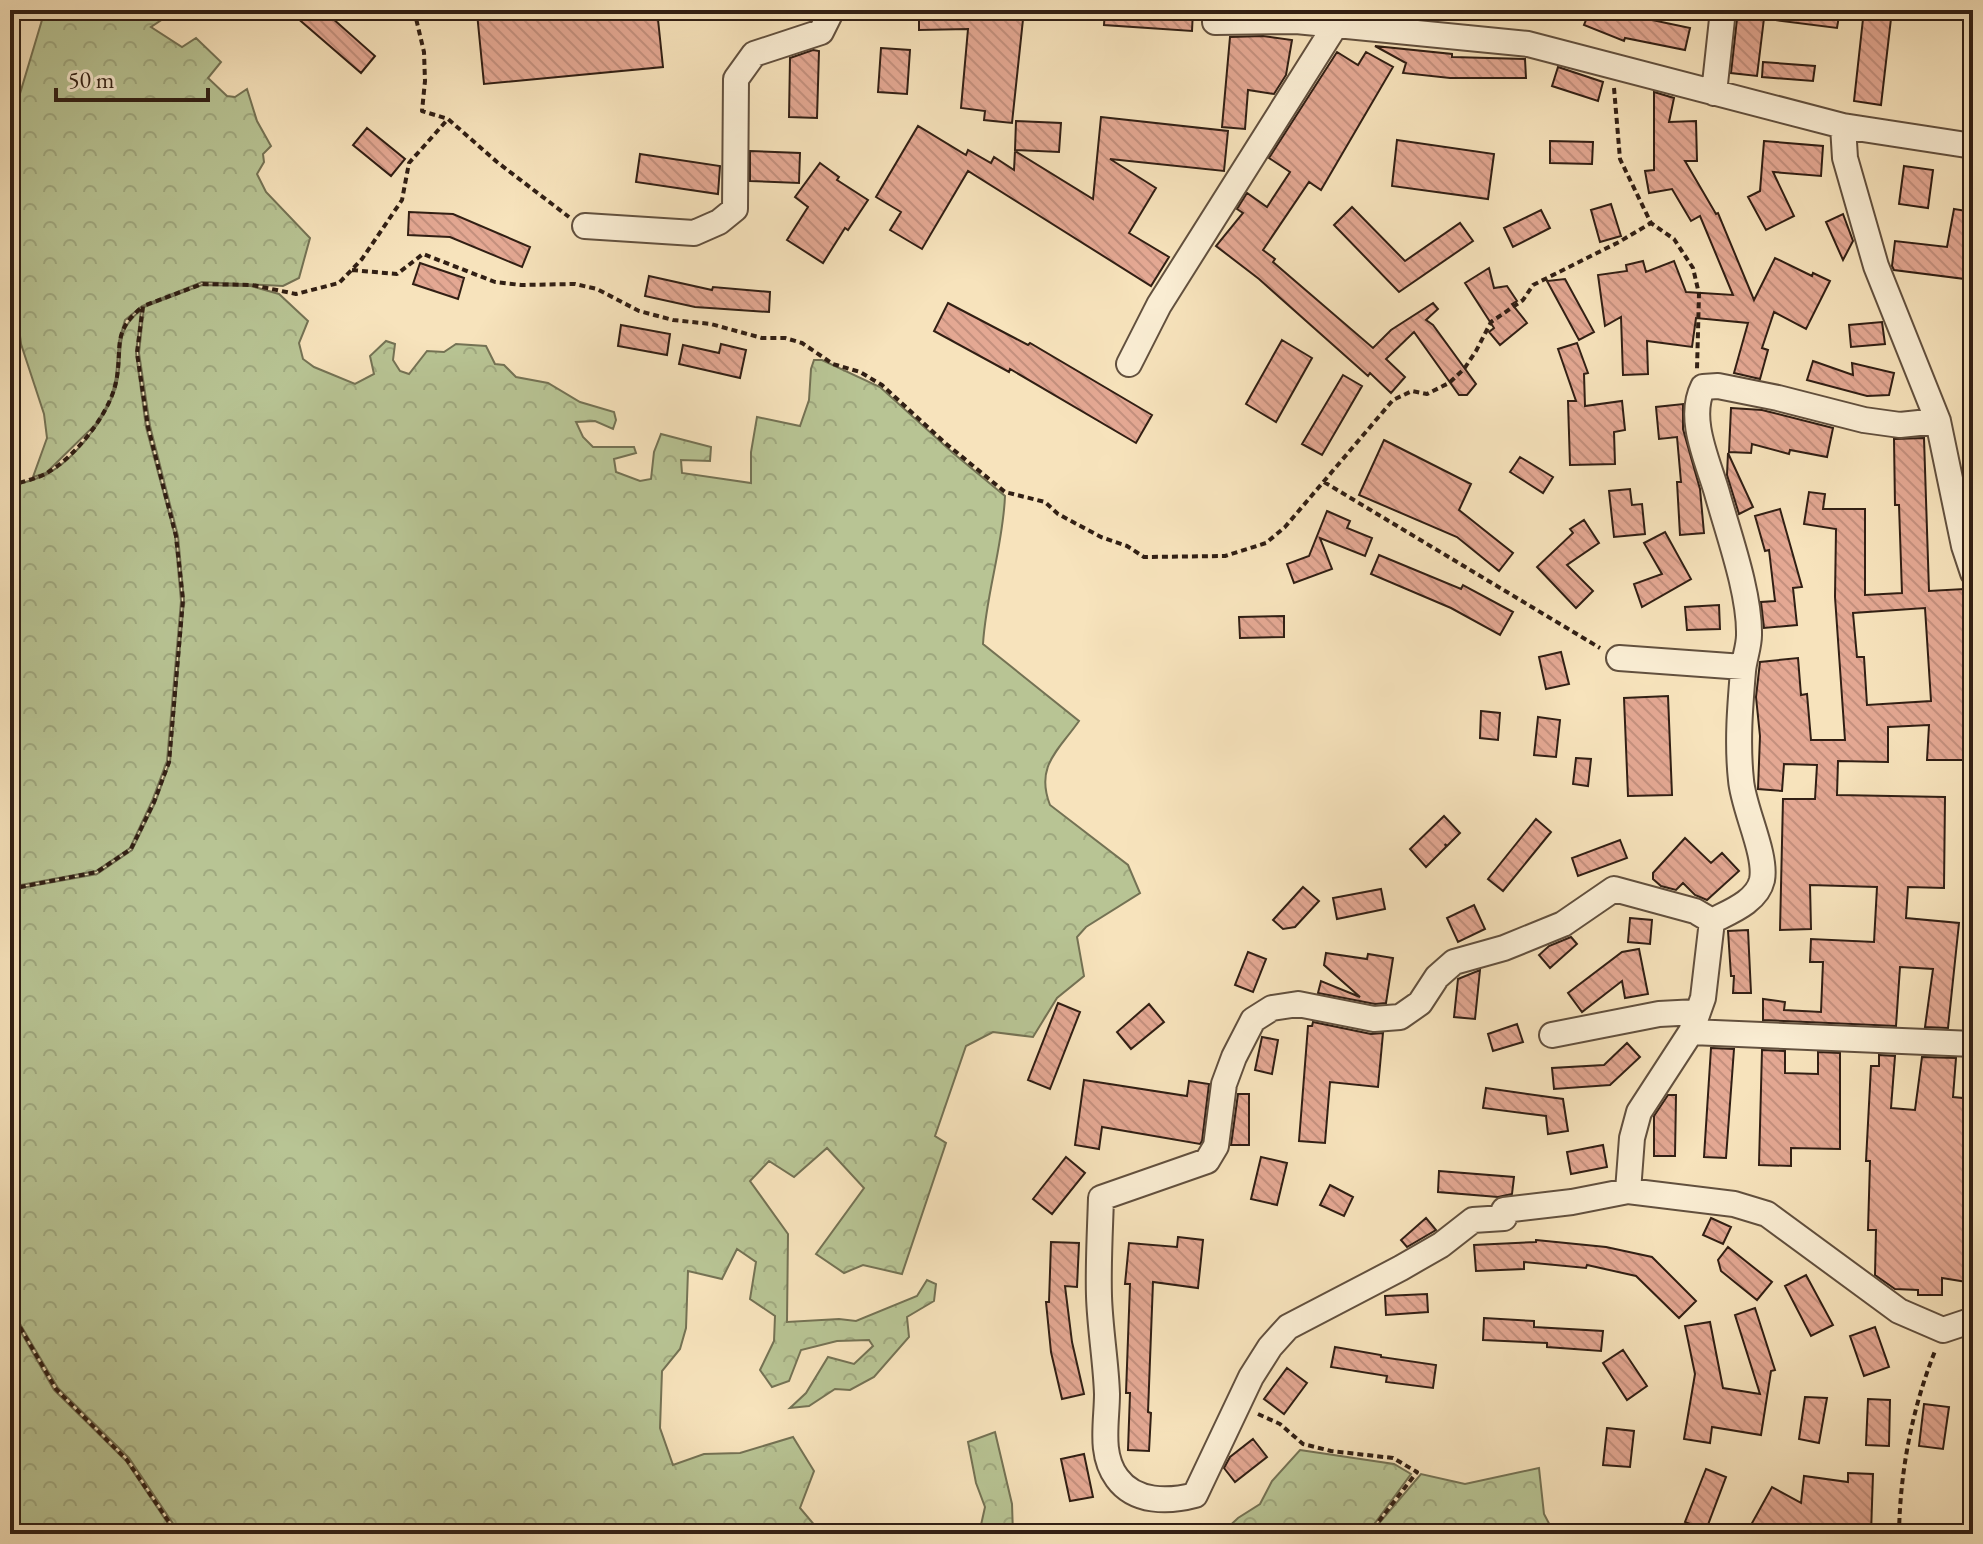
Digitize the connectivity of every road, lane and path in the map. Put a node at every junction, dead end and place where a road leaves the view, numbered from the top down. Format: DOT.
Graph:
graph roads {
  1 [pos="414,10"];
  2 [pos="832,10"];
  3 [pos="1723,10"];
  4 [pos="1292,15"];
  5 [pos="1215,22"];
  6 [pos="1335,26"];
  7 [pos="1612,66"];
  8 [pos="1714,93"];
  9 [pos="448,119"];
  10 [pos="1843,126"];
  11 [pos="1973,146"];
  12 [pos="1651,223"];
  13 [pos="585,226"];
  14 [pos="352,270"];
  15 [pos="143,306"];
  16 [pos="1129,364"];
  17 [pos="1697,400"];
  18 [pos="1938,421"];
  19 [pos="1324,482"];
  20 [pos="10,486"];
  21 [pos="1973,573"];
  22 [pos="1619,658"];
  23 [pos="1743,667"];
  24 [pos="10,889"];
  25 [pos="1712,921"];
  26 [pos="1694,1022"];
  27 [pos="1552,1035"];
  28 [pos="1973,1044"];
  29 [pos="1628,1191"];
  30 [pos="10,1310"];
  31 [pos="1973,1320"];
  32 [pos="1943,1330"];
  33 [pos="1237,1405"];
  34 [pos="177,1534"];
  35 [pos="1369,1534"];
  36 [pos="1899,1534"];
  1 -- 9 [label="path"];
  2 -- 13 [label="street"];
  3 -- 8 [label="street"];
  4 -- 5 [label="street"];
  4 -- 6 [label="street"];
  6 -- 7 [label="street"];
  6 -- 16 [label="street"];
  7 -- 8 [label="street"];
  7 -- 12 [label="path"];
  8 -- 10 [label="street"];
  9 -- 13 [label="path"];
  9 -- 14 [label="path"];
  10 -- 11 [label="street"];
  10 -- 18 [label="street"];
  12 -- 17 [label="path"];
  12 -- 19 [label="path"];
  14 -- 15 [label="path"];
  14 -- 19 [label="path"];
  15 -- 20 [label="path"];
  15 -- 24 [label="path"];
  17 -- 18 [label="street"];
  17 -- 23 [label="street"];
  18 -- 21 [label="street"];
  19 -- 22 [label="path"];
  22 -- 23 [label="street"];
  23 -- 25 [label="street"];
  25 -- 26 [label="street"];
  25 -- 33 [label="street"];
  26 -- 27 [label="street"];
  26 -- 28 [label="street"];
  26 -- 29 [label="street"];
  29 -- 32 [label="street"];
  29 -- 33 [label="street"];
  30 -- 34 [label="path"];
  31 -- 32 [label="street"];
  32 -- 36 [label="path"];
  33 -- 35 [label="path"];
}
